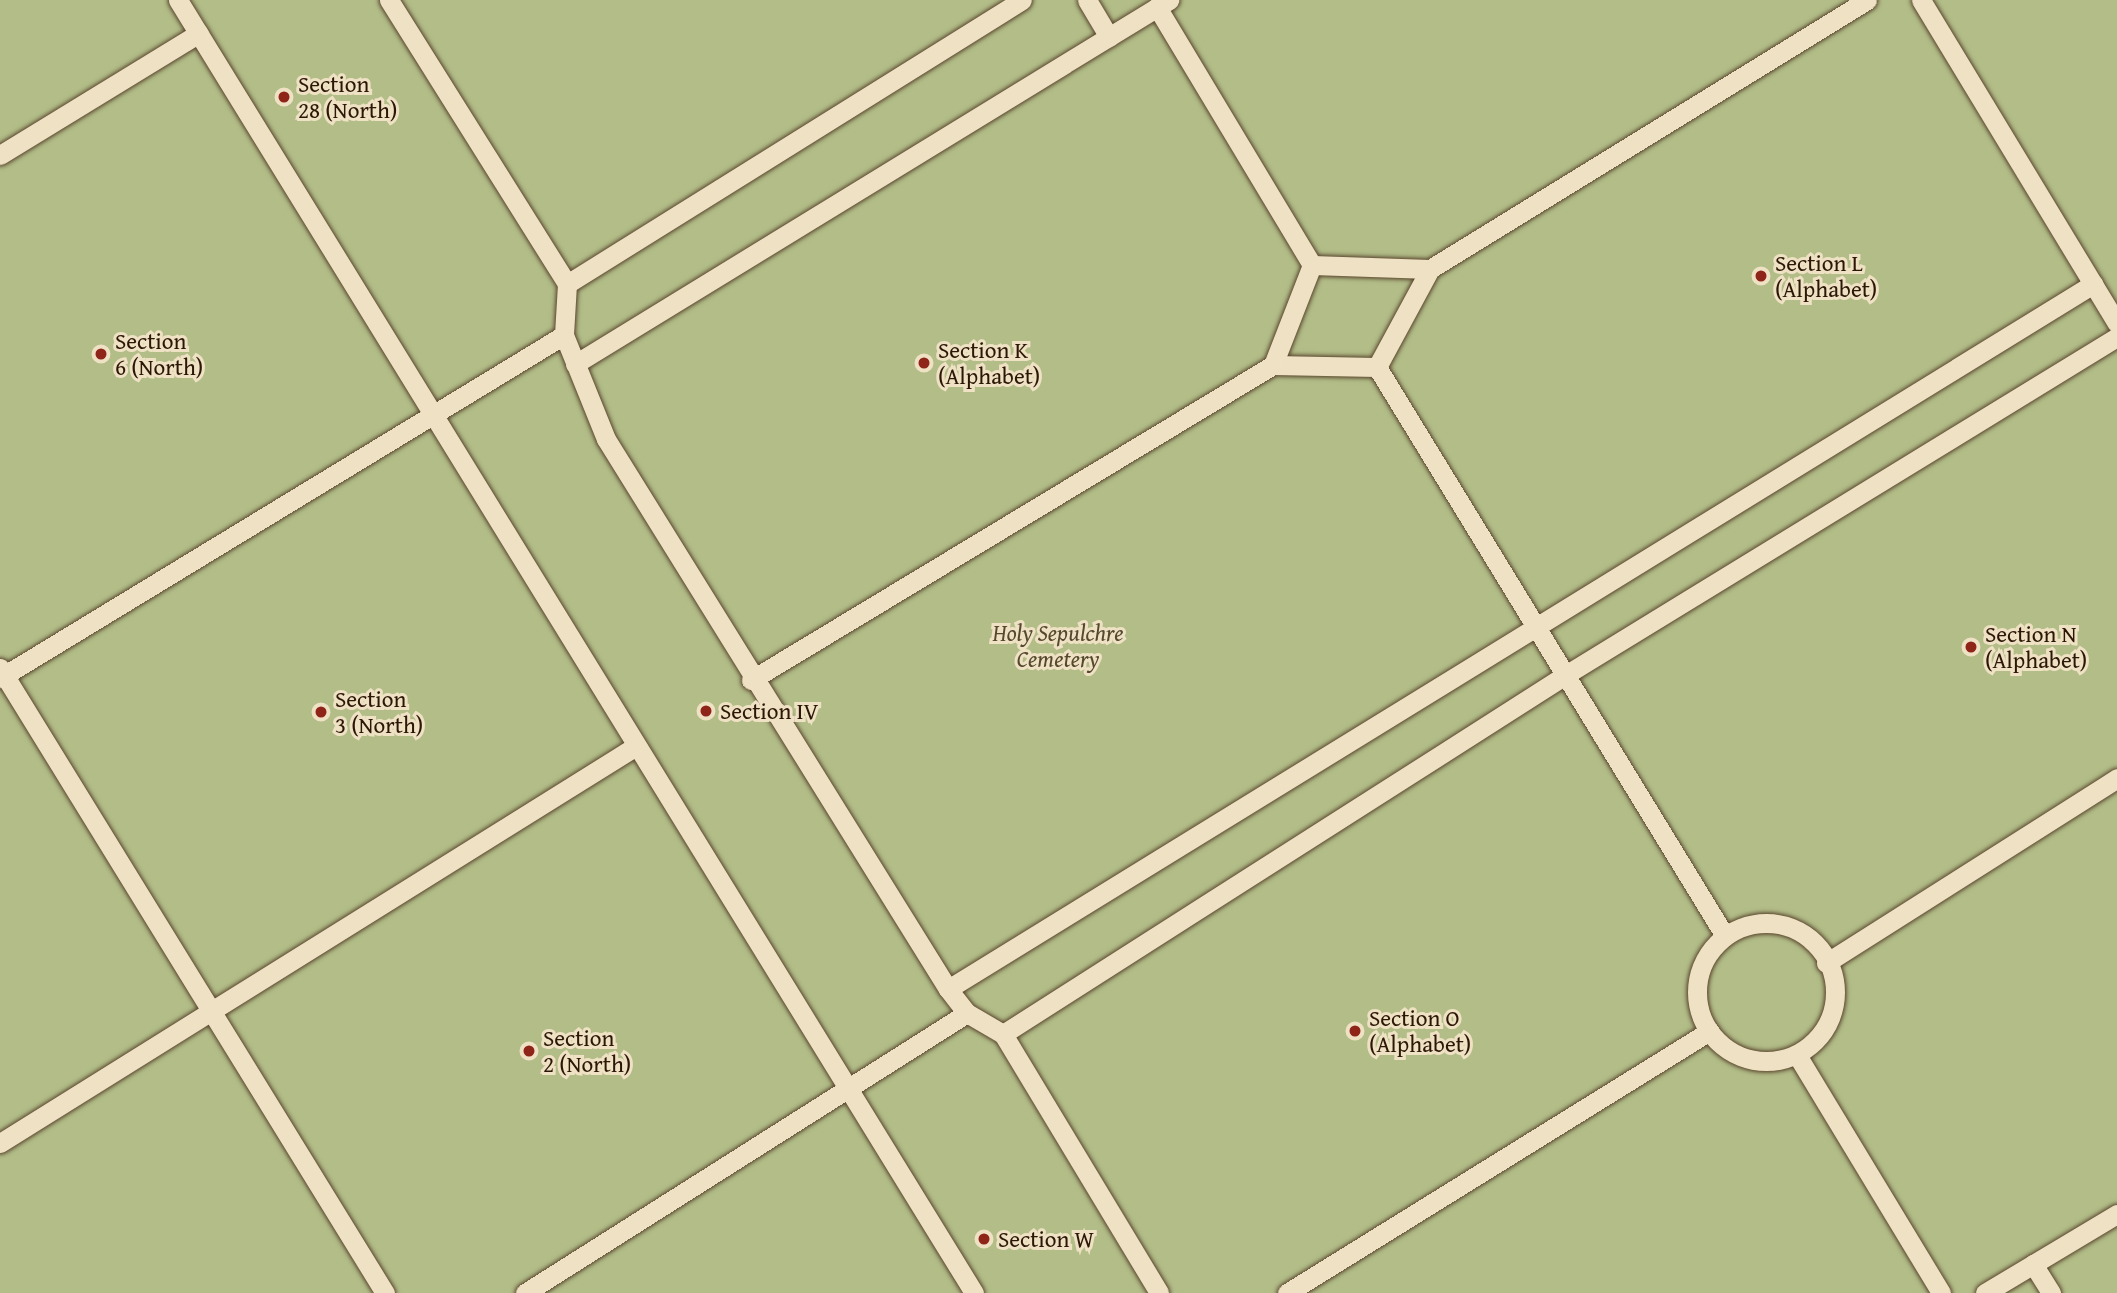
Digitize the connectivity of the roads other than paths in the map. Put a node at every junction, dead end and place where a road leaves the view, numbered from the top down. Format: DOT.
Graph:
graph roads {
  1 [pos="178,0"];
  2 [pos="389,0"];
  3 [pos="1022,0"];
  4 [pos="1087,0"];
  5 [pos="1867,0"];
  6 [pos="1921,0"];
  7 [pos="1163,4"];
  8 [pos="199,33"];
  9 [pos="1109,37"];
  10 [pos="0,155"];
  11 [pos="1312,265"];
  12 [pos="1430,269"];
  13 [pos="566,284"];
  14 [pos="2093,284"];
  15 [pos="2117,323"];
  16 [pos="564,335"];
  17 [pos="2117,337"];
  18 [pos="575,364"];
  19 [pos="1273,365"];
  20 [pos="1377,367"];
  21 [pos="433,414"];
  22 [pos="1536,624"];
  23 [pos="2,674"];
  24 [pos="1567,674"];
  25 [pos="751,680"];
  26 [pos="636,746"];
  27 [pos="2117,778"];
  28 [pos="1725,936"];
  29 [pos="1826,963"];
  30 [pos="948,989"];
  31 [pos="211,1012"];
  32 [pos="967,1013"];
  33 [pos="1709,1031"];
  34 [pos="1003,1034"];
  35 [pos="1797,1055"];
  36 [pos="846,1088"];
  37 [pos="0,1143"];
  38 [pos="2117,1214"];
  39 [pos="2033,1264"];
  40 [pos="385,1293"];
  41 [pos="525,1293"];
  42 [pos="974,1293"];
  43 [pos="1159,1293"];
  44 [pos="1287,1293"];
  45 [pos="1941,1293"];
  46 [pos="1984,1293"];
  47 [pos="2051,1293"];
  1 -- 8 [label="lane"];
  2 -- 13 [label="lane"];
  3 -- 13 [label="lane"];
  4 -- 9 [label="lane"];
  5 -- 12 [label="lane"];
  6 -- 14 [label="lane"];
  7 -- 9 [label="lane"];
  7 -- 11 [label="lane"];
  8 -- 10 [label="lane"];
  8 -- 21 [label="lane"];
  9 -- 18 [label="lane"];
  11 -- 12 [label="lane"];
  11 -- 19 [label="lane"];
  12 -- 20 [label="lane"];
  13 -- 16 [label="lane"];
  14 -- 15 [label="lane"];
  14 -- 22 [label="lane"];
  16 -- 18 [label="lane"];
  16 -- 21 [label="lane"];
  17 -- 24 [label="lane"];
  18 -- 25 [label="lane"];
  19 -- 20 [label="lane"];
  19 -- 25 [label="lane"];
  20 -- 22 [label="lane"];
  21 -- 23 [label="lane"];
  21 -- 26 [label="lane"];
  22 -- 24 [label="lane"];
  22 -- 30 [label="lane"];
  23 -- 31 [label="lane"];
  24 -- 28 [label="lane"];
  24 -- 34 [label="lane"];
  25 -- 30 [label="lane"];
  26 -- 31 [label="lane"];
  26 -- 36 [label="lane"];
  27 -- 29 [label="lane"];
  28 -- 29 [label="lane"];
  28 -- 33 [label="lane"];
  29 -- 35 [label="lane"];
  30 -- 32 [label="lane"];
  31 -- 37 [label="lane"];
  31 -- 40 [label="lane"];
  32 -- 34 [label="lane"];
  32 -- 36 [label="lane"];
  33 -- 35 [label="lane"];
  33 -- 44 [label="lane"];
  34 -- 43 [label="lane"];
  35 -- 45 [label="lane"];
  36 -- 41 [label="lane"];
  36 -- 42 [label="lane"];
  38 -- 39 [label="lane"];
  39 -- 46 [label="lane"];
  39 -- 47 [label="lane"];
}
